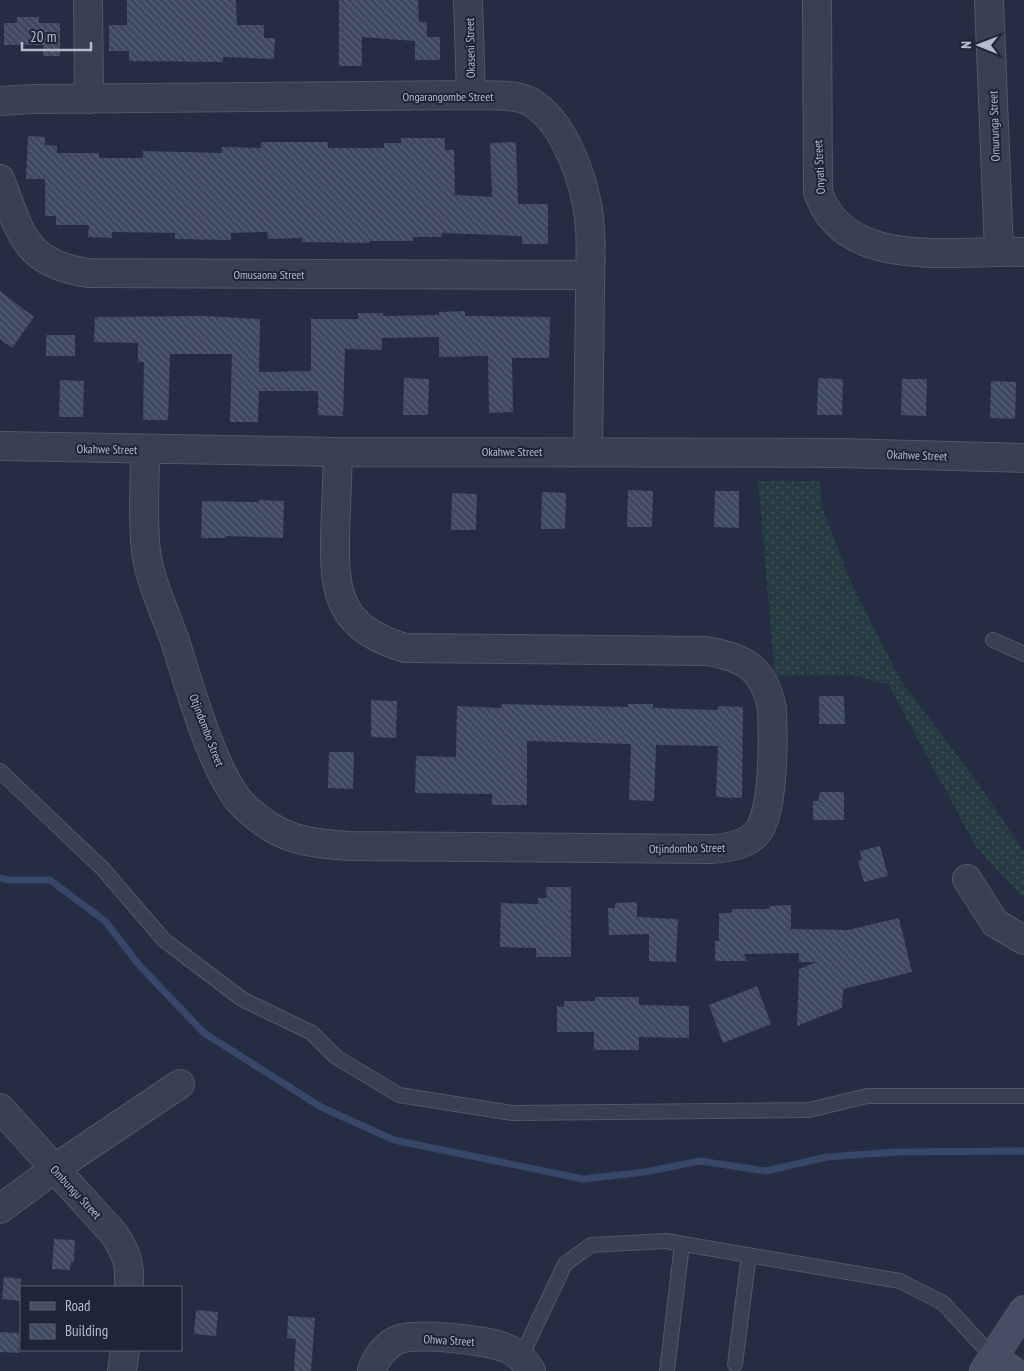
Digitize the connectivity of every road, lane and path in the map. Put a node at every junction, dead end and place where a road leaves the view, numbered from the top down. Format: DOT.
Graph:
graph roads {
  1 [pos="88,0"];
  2 [pos="468,0"];
  3 [pos="817,0"];
  4 [pos="989,0"];
  5 [pos="471,95"];
  6 [pos="89,99"];
  7 [pos="0,101"];
  8 [pos="0,179"];
  9 [pos="1012,252"];
  10 [pos="590,275"];
  11 [pos="0,446"];
  12 [pos="145,449"];
  13 [pos="588,451"];
  14 [pos="338,452"];
  15 [pos="1024,458"];
  16 [pos="993,640"];
  17 [pos="1024,654"];
  18 [pos="0,771"];
  19 [pos="967,879"];
  20 [pos="1024,940"];
  21 [pos="180,1084"];
  22 [pos="1024,1096"];
  23 [pos="0,1108"];
  24 [pos="54,1169"];
  25 [pos="0,1209"];
  26 [pos="682,1244"];
  27 [pos="749,1255"];
  28 [pos="129,1286"];
  29 [pos="1024,1310"];
  30 [pos="125,1351"];
  31 [pos="526,1364"];
  32 [pos="735,1364"];
  33 [pos="997,1366"];
  34 [pos="122,1371"];
  35 [pos="372,1371"];
  36 [pos="667,1371"];
  1 -- 6 [label="street"];
  2 -- 5 [label="street, Okaseni Street"];
  3 -- 9 [label="street, Onyati Street"];
  4 -- 9 [label="street, Omurunga Street"];
  5 -- 6 [label="street, Ongarangombe Street"];
  5 -- 10 [label="street, Ongarangombe Street"];
  6 -- 7 [label="street, Ongarangombe Street"];
  8 -- 10 [label="street, Omusaona Street"];
  10 -- 13 [label="street, Ongarangombe Street"];
  11 -- 12 [label="street, Okahwe Street"];
  12 -- 14 [label="street, Okahwe Street"];
  12 -- 14 [label="street, Otjindombo Street"];
  13 -- 14 [label="street, Okahwe Street"];
  13 -- 15 [label="street, Okahwe Street"];
  16 -- 17 [label="lane"];
  18 -- 22 [label="lane"];
  19 -- 20 [label="street"];
  21 -- 24 [label="street"];
  23 -- 24 [label="street, Ombungu Street"];
  24 -- 25 [label="street"];
  24 -- 28 [label="street, Ombungu Street"];
  26 -- 27 [label="lane"];
  26 -- 31 [label="lane"];
  26 -- 36 [label="lane"];
  27 -- 32 [label="lane"];
  27 -- 33 [label="lane"];
  29 -- 33 [label="street"];
  30 -- 34 [label="street"];
  31 -- 35 [label="street, Ohwa Street"];
}
